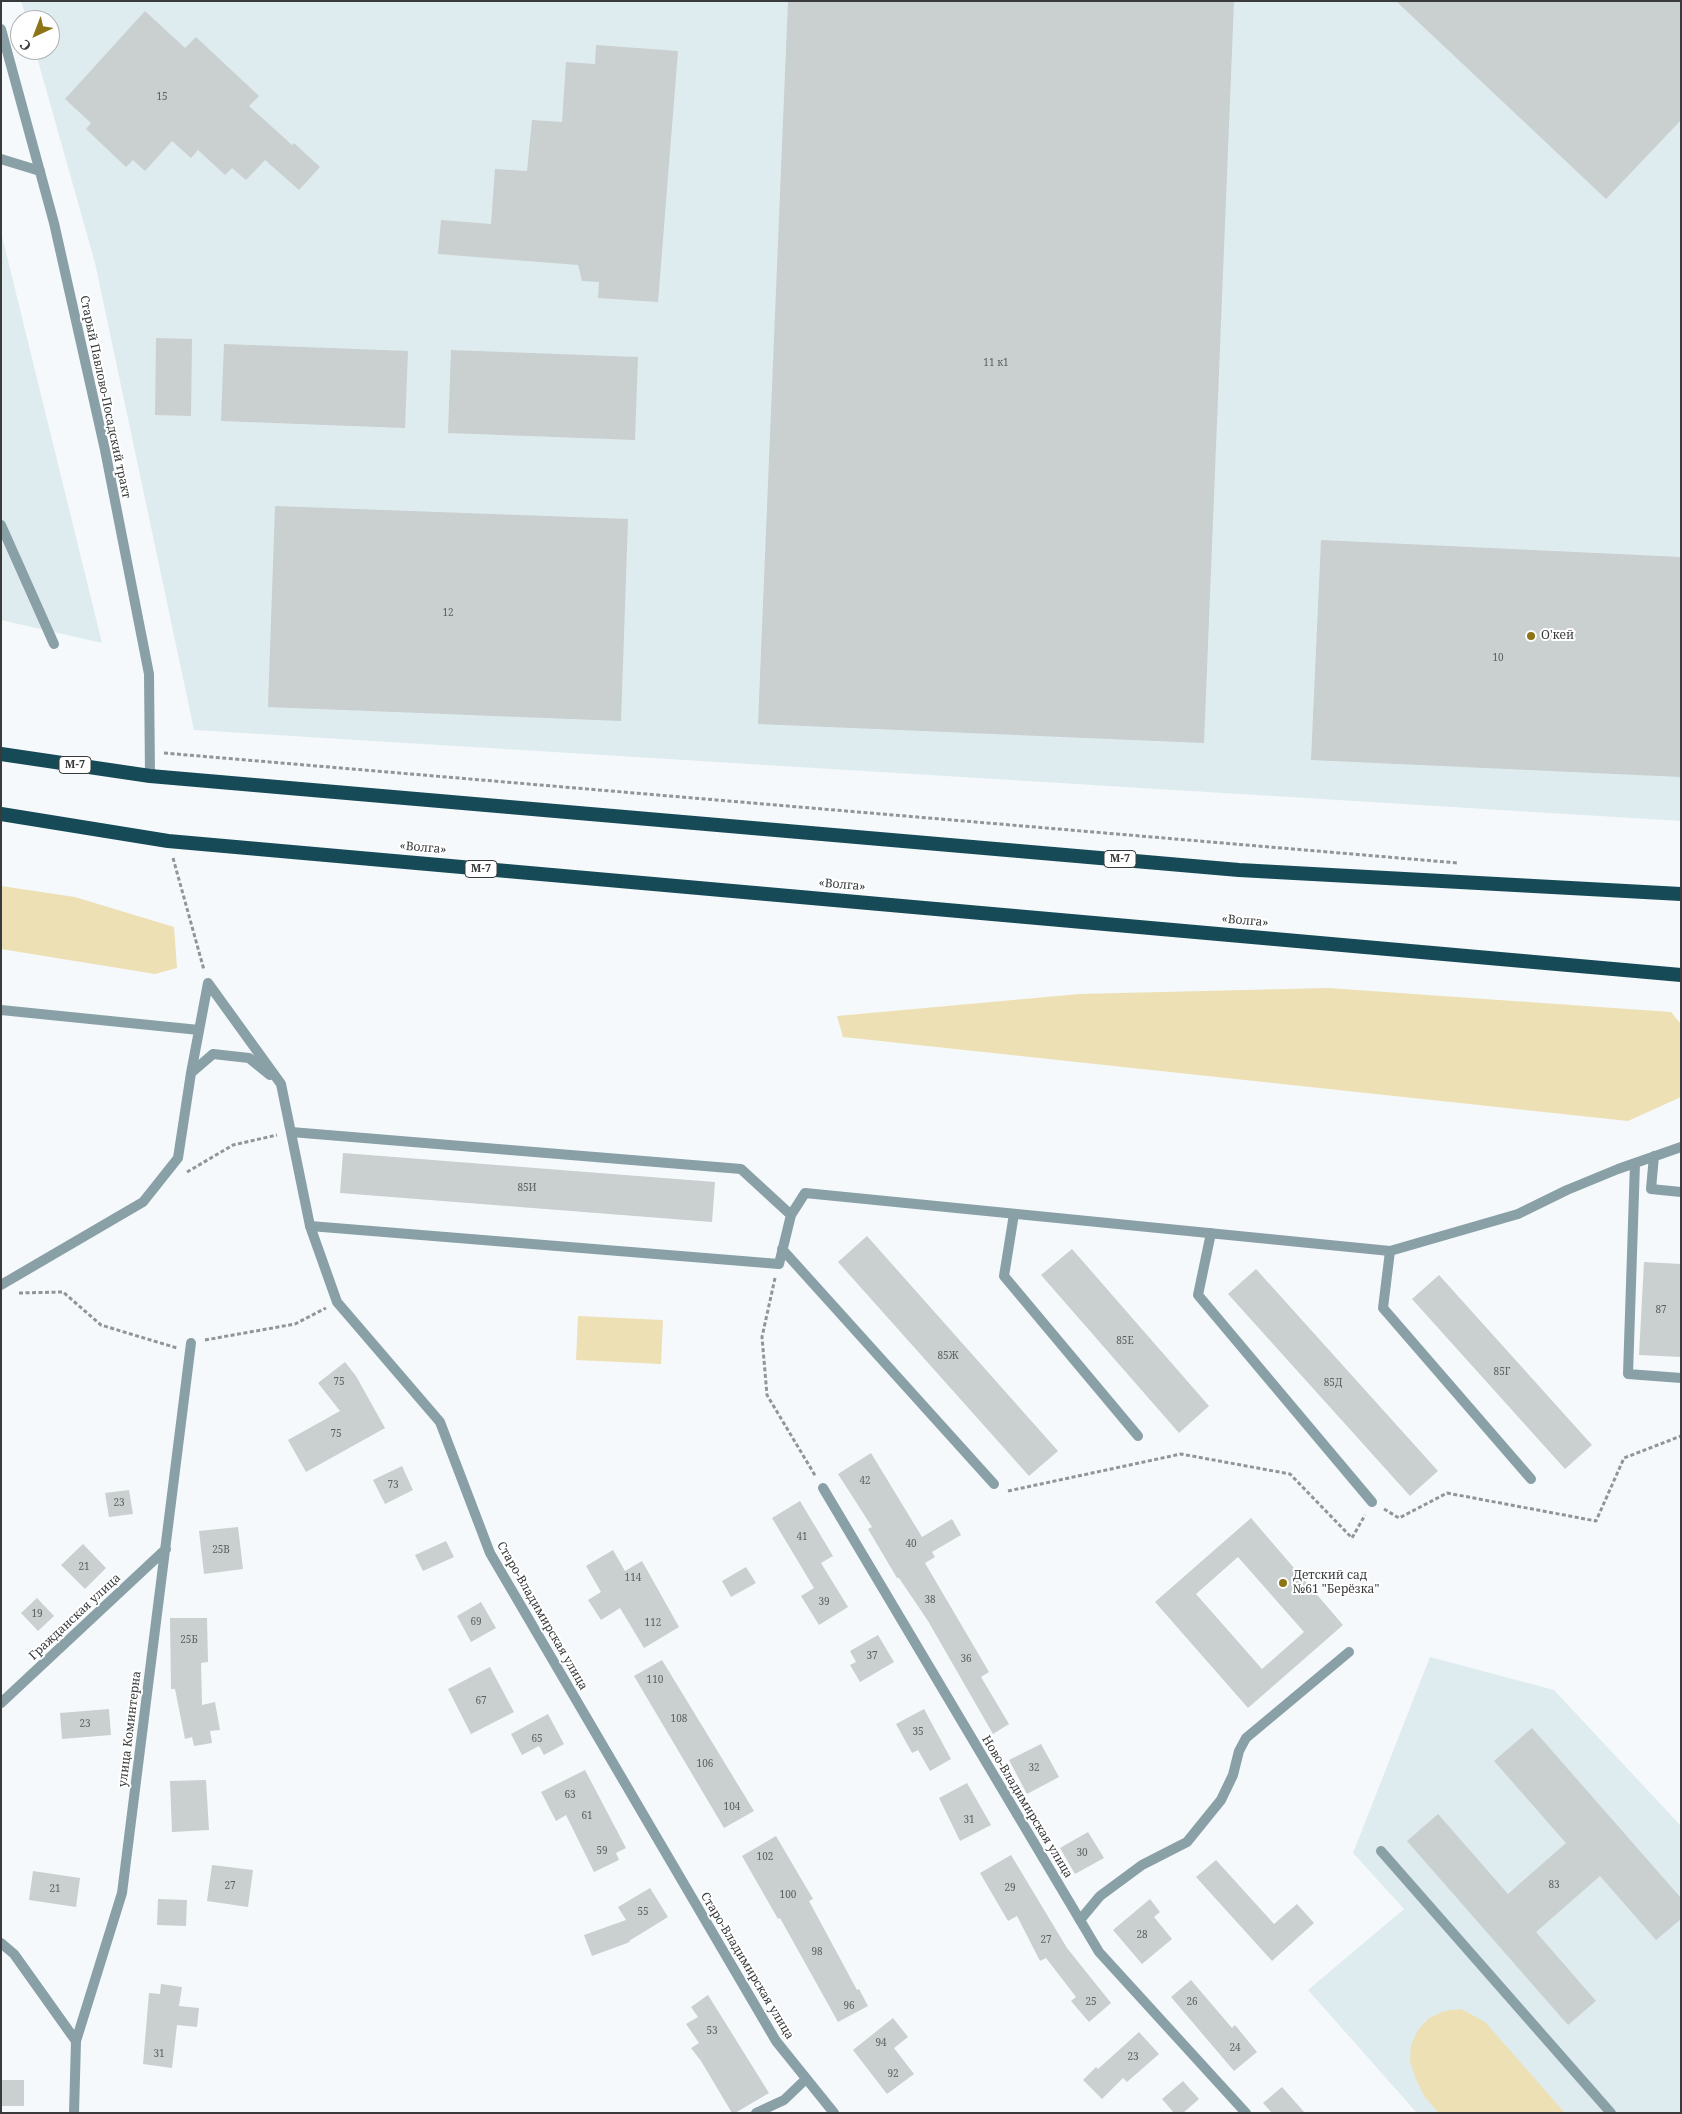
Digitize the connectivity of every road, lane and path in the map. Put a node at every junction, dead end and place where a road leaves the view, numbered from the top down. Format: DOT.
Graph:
graph roads {
  1 [pos="1,29"];
  2 [pos="1,159"];
  3 [pos="40,171"];
  4 [pos="1,525"];
  5 [pos="54,644"];
  6 [pos="149,751"];
  7 [pos="1,754"];
  8 [pos="150,776"];
  9 [pos="1,814"];
  10 [pos="168,841"];
  11 [pos="1460,863"];
  12 [pos="1681,894"];
  13 [pos="1681,975"];
  14 [pos="208,983"];
  15 [pos="1,1010"];
  16 [pos="199,1030"];
  17 [pos="191,1074"];
  18 [pos="281,1084"];
  19 [pos="291,1132"];
  20 [pos="1681,1147"];
  21 [pos="1654,1156"];
  22 [pos="1635,1163"];
  23 [pos="182,1176"];
  24 [pos="1681,1192"];
  25 [pos="1014,1214"];
  26 [pos="791,1215"];
  27 [pos="310,1226"];
  28 [pos="1211,1233"];
  29 [pos="782,1249"];
  30 [pos="1390,1251"];
  31 [pos="779,1264"];
  32 [pos="1,1285"];
  33 [pos="10,1293"];
  34 [pos="337,1302"];
  35 [pos="191,1343"];
  36 [pos="1681,1378"];
  37 [pos="1138,1436"];
  38 [pos="1531,1479"];
  39 [pos="994,1484"];
  40 [pos="823,1488"];
  41 [pos="1372,1502"];
  42 [pos="166,1549"];
  43 [pos="1349,1652"];
  44 [pos="1,1703"];
  45 [pos="1381,1851"];
  46 [pos="1080,1920"];
  47 [pos="1,1943"];
  48 [pos="76,2041"];
  49 [pos="806,2079"];
  50 [pos="74,2113"];
  51 [pos="756,2113"];
  52 [pos="834,2113"];
  53 [pos="1246,2113"];
  54 [pos="1611,2113"];
  1 -- 3 [label="street, Старый Павлово-Посадский тракт"];
  2 -- 3 [label="street"];
  3 -- 6 [label="street, Старый Павлово-Посадский тракт"];
  4 -- 5 [label="street"];
  6 -- 8 [label="street, Старый Павлово-Посадский тракт"];
  6 -- 11 [label="path"];
  7 -- 8 [label="highway, М-7"];
  8 -- 12 [label="highway, М-7"];
  9 -- 10 [label="highway, «Волга» / М-7"];
  10 -- 13 [label="highway, «Волга» / М-7"];
  10 -- 14 [label="path"];
  14 -- 16 [label="street"];
  14 -- 18 [label="street, Старо-Владимирская улица"];
  15 -- 16 [label="street"];
  16 -- 17 [label="street"];
  17 -- 18 [label="street"];
  17 -- 32 [label="street"];
  18 -- 19 [label="street, Старо-Владимирская улица"];
  19 -- 23 [label="path"];
  19 -- 26 [label="street"];
  19 -- 27 [label="street, Старо-Владимирская улица"];
  20 -- 21 [label="street"];
  21 -- 22 [label="street"];
  21 -- 24 [label="street"];
  22 -- 30 [label="street"];
  22 -- 36 [label="street"];
  25 -- 26 [label="street"];
  25 -- 28 [label="street"];
  25 -- 37 [label="street"];
  26 -- 29 [label="street"];
  27 -- 31 [label="street"];
  27 -- 34 [label="street, Старо-Владимирская улица"];
  28 -- 30 [label="street"];
  28 -- 41 [label="street"];
  29 -- 31 [label="street"];
  29 -- 39 [label="street"];
  30 -- 38 [label="street"];
  31 -- 40 [label="path"];
  33 -- 35 [label="path"];
  34 -- 35 [label="path"];
  34 -- 49 [label="street, Старо-Владимирская улица"];
  35 -- 42 [label="street, улица Коминтерна"];
  39 -- 41 [label="path"];
  40 -- 46 [label="street, Ново-Владимирская улица"];
  42 -- 44 [label="street, Гражданская улица"];
  42 -- 48 [label="street, улица Коминтерна"];
  43 -- 46 [label="street"];
  45 -- 54 [label="street"];
  46 -- 53 [label="street, Ново-Владимирская улица"];
  47 -- 48 [label="street"];
  48 -- 50 [label="street, улица Коминтерна"];
  49 -- 51 [label="street"];
  49 -- 52 [label="street, Старо-Владимирская улица"];
}
